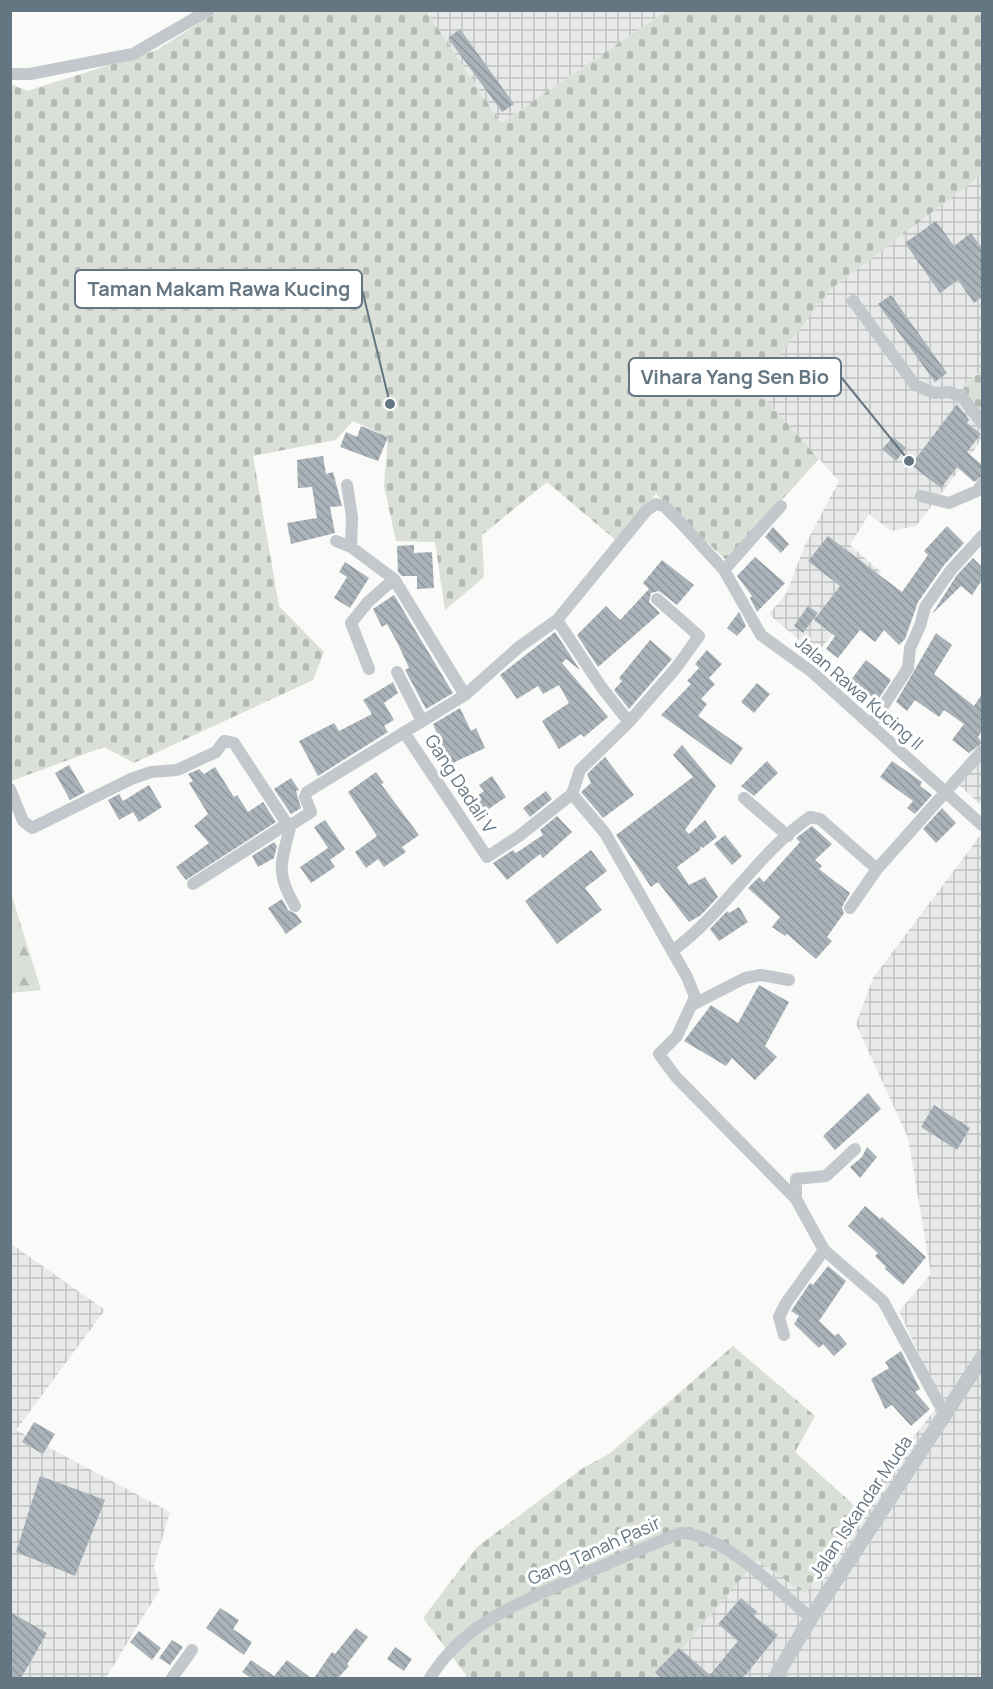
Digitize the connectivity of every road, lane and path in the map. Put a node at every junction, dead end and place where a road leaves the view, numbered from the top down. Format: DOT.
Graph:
graph roads {
  1 [pos="209,10"];
  2 [pos="10,74"];
  3 [pos="853,301"];
  4 [pos="982,423"];
  5 [pos="982,484"];
  6 [pos="347,485"];
  7 [pos="921,496"];
  8 [pos="781,506"];
  9 [pos="982,536"];
  10 [pos="336,541"];
  11 [pos="351,547"];
  12 [pos="724,570"];
  13 [pos="393,579"];
  14 [pos="657,599"];
  15 [pos="556,620"];
  16 [pos="369,669"];
  17 [pos="397,672"];
  18 [pos="465,695"];
  19 [pos="422,721"];
  20 [pos="629,722"];
  21 [pos="871,725"];
  22 [pos="404,732"];
  23 [pos="982,751"];
  24 [pos="10,789"];
  25 [pos="947,793"];
  26 [pos="572,794"];
  27 [pos="744,798"];
  28 [pos="289,824"];
  29 [pos="982,825"];
  30 [pos="788,836"];
  31 [pos="876,869"];
  32 [pos="193,884"];
  33 [pos="295,906"];
  34 [pos="850,908"];
  35 [pos="672,951"];
  36 [pos="789,980"];
  37 [pos="692,1005"];
  38 [pos="855,1149"];
  39 [pos="796,1199"];
  40 [pos="824,1250"];
  41 [pos="784,1335"];
  42 [pos="982,1358"];
  43 [pos="945,1415"];
  44 [pos="811,1618"];
  45 [pos="192,1650"];
  46 [pos="782,1676"];
  47 [pos="172,1678"];
  48 [pos="430,1678"];
  1 -- 2 [label="street"];
  3 -- 4 [label="street"];
  5 -- 7 [label="street"];
  6 -- 11 [label="street"];
  8 -- 12 [label="street"];
  9 -- 21 [label="street"];
  10 -- 11 [label="street"];
  11 -- 13 [label="street"];
  12 -- 15 [label="street, Jalan Rawa Kucing II"];
  12 -- 21 [label="street, Jalan Rawa Kucing II"];
  13 -- 16 [label="street"];
  13 -- 18 [label="street"];
  14 -- 20 [label="street"];
  15 -- 18 [label="street"];
  15 -- 20 [label="street"];
  17 -- 19 [label="street"];
  18 -- 19 [label="street"];
  19 -- 22 [label="street"];
  20 -- 26 [label="street"];
  21 -- 25 [label="street, Jalan Rawa Kucing II"];
  22 -- 26 [label="street, Gang Dadali V"];
  22 -- 28 [label="street"];
  23 -- 25 [label="street"];
  24 -- 28 [label="street"];
  25 -- 29 [label="street, Jalan Rawa Kucing II"];
  25 -- 31 [label="street"];
  26 -- 35 [label="street"];
  27 -- 30 [label="street"];
  28 -- 32 [label="street"];
  28 -- 33 [label="street"];
  30 -- 31 [label="street"];
  30 -- 35 [label="street"];
  31 -- 34 [label="street"];
  35 -- 37 [label="street"];
  36 -- 37 [label="street"];
  37 -- 39 [label="street"];
  38 -- 39 [label="street"];
  39 -- 40 [label="street"];
  40 -- 41 [label="street"];
  40 -- 43 [label="street"];
  42 -- 43 [label="street, Jalan Iskandar Muda"];
  43 -- 44 [label="street, Jalan Iskandar Muda"];
  44 -- 46 [label="street, Jalan Iskandar Muda"];
  44 -- 48 [label="street, Gang Tanah Pasir"];
  45 -- 47 [label="street"];
}
